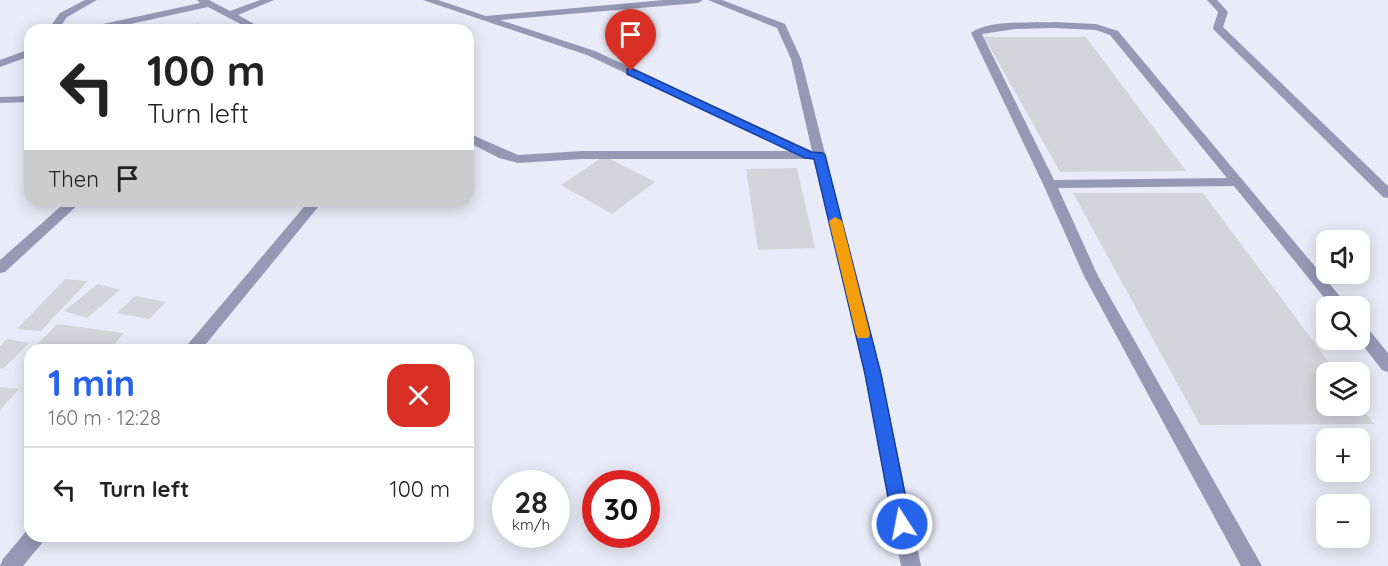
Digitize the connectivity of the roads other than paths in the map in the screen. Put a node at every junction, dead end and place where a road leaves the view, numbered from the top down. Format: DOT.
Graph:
graph roads {
  1 [pos="92,0"];
  2 [pos="269,0"];
  3 [pos="428,0"];
  4 [pos="698,0"];
  5 [pos="714,0"];
  6 [pos="1212,0"];
  7 [pos="205,2"];
  8 [pos="230,14"];
  9 [pos="481,18"];
  10 [pos="57,24"];
  11 [pos="114,24"];
  12 [pos="249,24"];
  13 [pos="24,54"];
  14 [pos="0,64"];
  15 [pos="24,99"];
  16 [pos="0,100"];
  17 [pos="474,140"];
  18 [pos="814,155"];
  19 [pos="1238,182"];
  20 [pos="1050,184"];
  21 [pos="1388,194"];
  22 [pos="68,207"];
  23 [pos="311,207"];
  24 [pos="0,268"];
  25 [pos="1332,296"];
  26 [pos="1370,342"];
  27 [pos="196,344"];
  28 [pos="1388,364"];
  29 [pos="30,542"];
  30 [pos="10,566"];
  31 [pos="910,566"];
  32 [pos="1252,566"];
  1 -- 10 [label="street"];
  2 -- 8 [label="street"];
  3 -- 9 [label="street"];
  4 -- 9 [label="street"];
  5 -- 18 [label="street"];
  6 -- 21 [label="street"];
  7 -- 8 [label="street"];
  7 -- 11 [label="street"];
  8 -- 12 [label="street"];
  9 -- 18 [label="street"];
  13 -- 14 [label="street"];
  15 -- 16 [label="street"];
  17 -- 18 [label="street"];
  18 -- 31 [label="street"];
  19 -- 20 [label="street"];
  19 -- 20 [label="street"];
  19 -- 25 [label="street"];
  20 -- 32 [label="street"];
  22 -- 24 [label="street"];
  23 -- 27 [label="street"];
  26 -- 28 [label="street"];
  29 -- 30 [label="street"];
}
